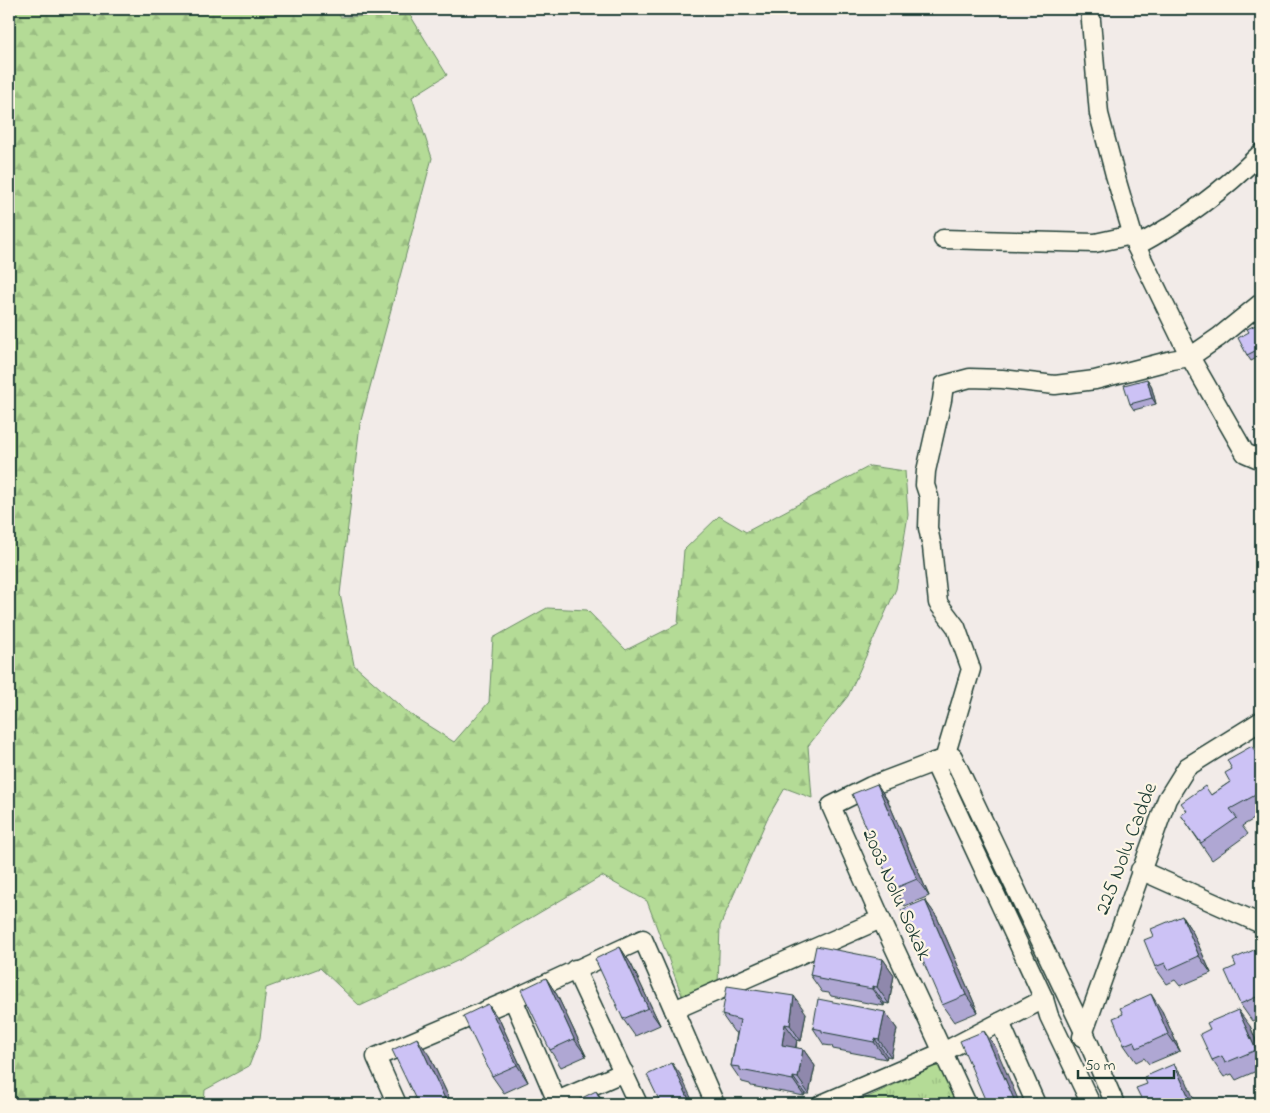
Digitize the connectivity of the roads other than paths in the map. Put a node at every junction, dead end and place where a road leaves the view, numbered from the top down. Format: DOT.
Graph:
graph roads {
  1 [pos="1090,9"];
  2 [pos="1261,153"];
  3 [pos="943,239"];
  4 [pos="1134,240"];
  5 [pos="1261,303"];
  6 [pos="1190,357"];
  7 [pos="1261,458"];
  8 [pos="1261,721"];
  9 [pos="939,761"];
  10 [pos="1140,870"];
  11 [pos="881,920"];
  12 [pos="1261,924"];
  13 [pos="575,969"];
  14 [pos="513,998"];
  15 [pos="1047,1008"];
  16 [pos="674,1010"];
  17 [pos="1000,1022"];
  18 [pos="1080,1025"];
  19 [pos="943,1052"];
  20 [pos="1072,1063"];
  21 [pos="624,1072"];
  22 [pos="557,1103"];
  23 [pos="397,1104"];
  24 [pos="638,1104"];
  25 [pos="716,1104"];
  26 [pos="822,1104"];
  27 [pos="967,1104"];
  28 [pos="1036,1104"];
  29 [pos="1091,1104"];
  30 [pos="1115,1104"];
  1 -- 4 [label="street"];
  2 -- 4 [label="street"];
  3 -- 4 [label="street"];
  4 -- 6 [label="street"];
  5 -- 6 [label="street"];
  6 -- 7 [label="street"];
  6 -- 9 [label="street"];
  8 -- 10 [label="street, 225 Nolu Cadde"];
  9 -- 11 [label="street, 2003 Nolu Sokak"];
  9 -- 15 [label="street"];
  9 -- 18 [label="street"];
  10 -- 12 [label="street"];
  10 -- 18 [label="street, 225 Nolu Cadde"];
  11 -- 16 [label="street"];
  11 -- 19 [label="street, 2003 Nolu Sokak"];
  13 -- 14 [label="street"];
  13 -- 16 [label="street"];
  13 -- 21 [label="street"];
  14 -- 22 [label="street"];
  14 -- 23 [label="street"];
  15 -- 17 [label="street"];
  15 -- 18 [label="street"];
  15 -- 20 [label="street"];
  16 -- 25 [label="street"];
  17 -- 19 [label="street"];
  17 -- 28 [label="street"];
  18 -- 20 [label="street, 225 Nolu Cadde"];
  18 -- 30 [label="street"];
  19 -- 26 [label="street"];
  19 -- 27 [label="street, 2003 Nolu Sokak"];
  20 -- 29 [label="street"];
  21 -- 22 [label="street"];
  21 -- 24 [label="street"];
}
